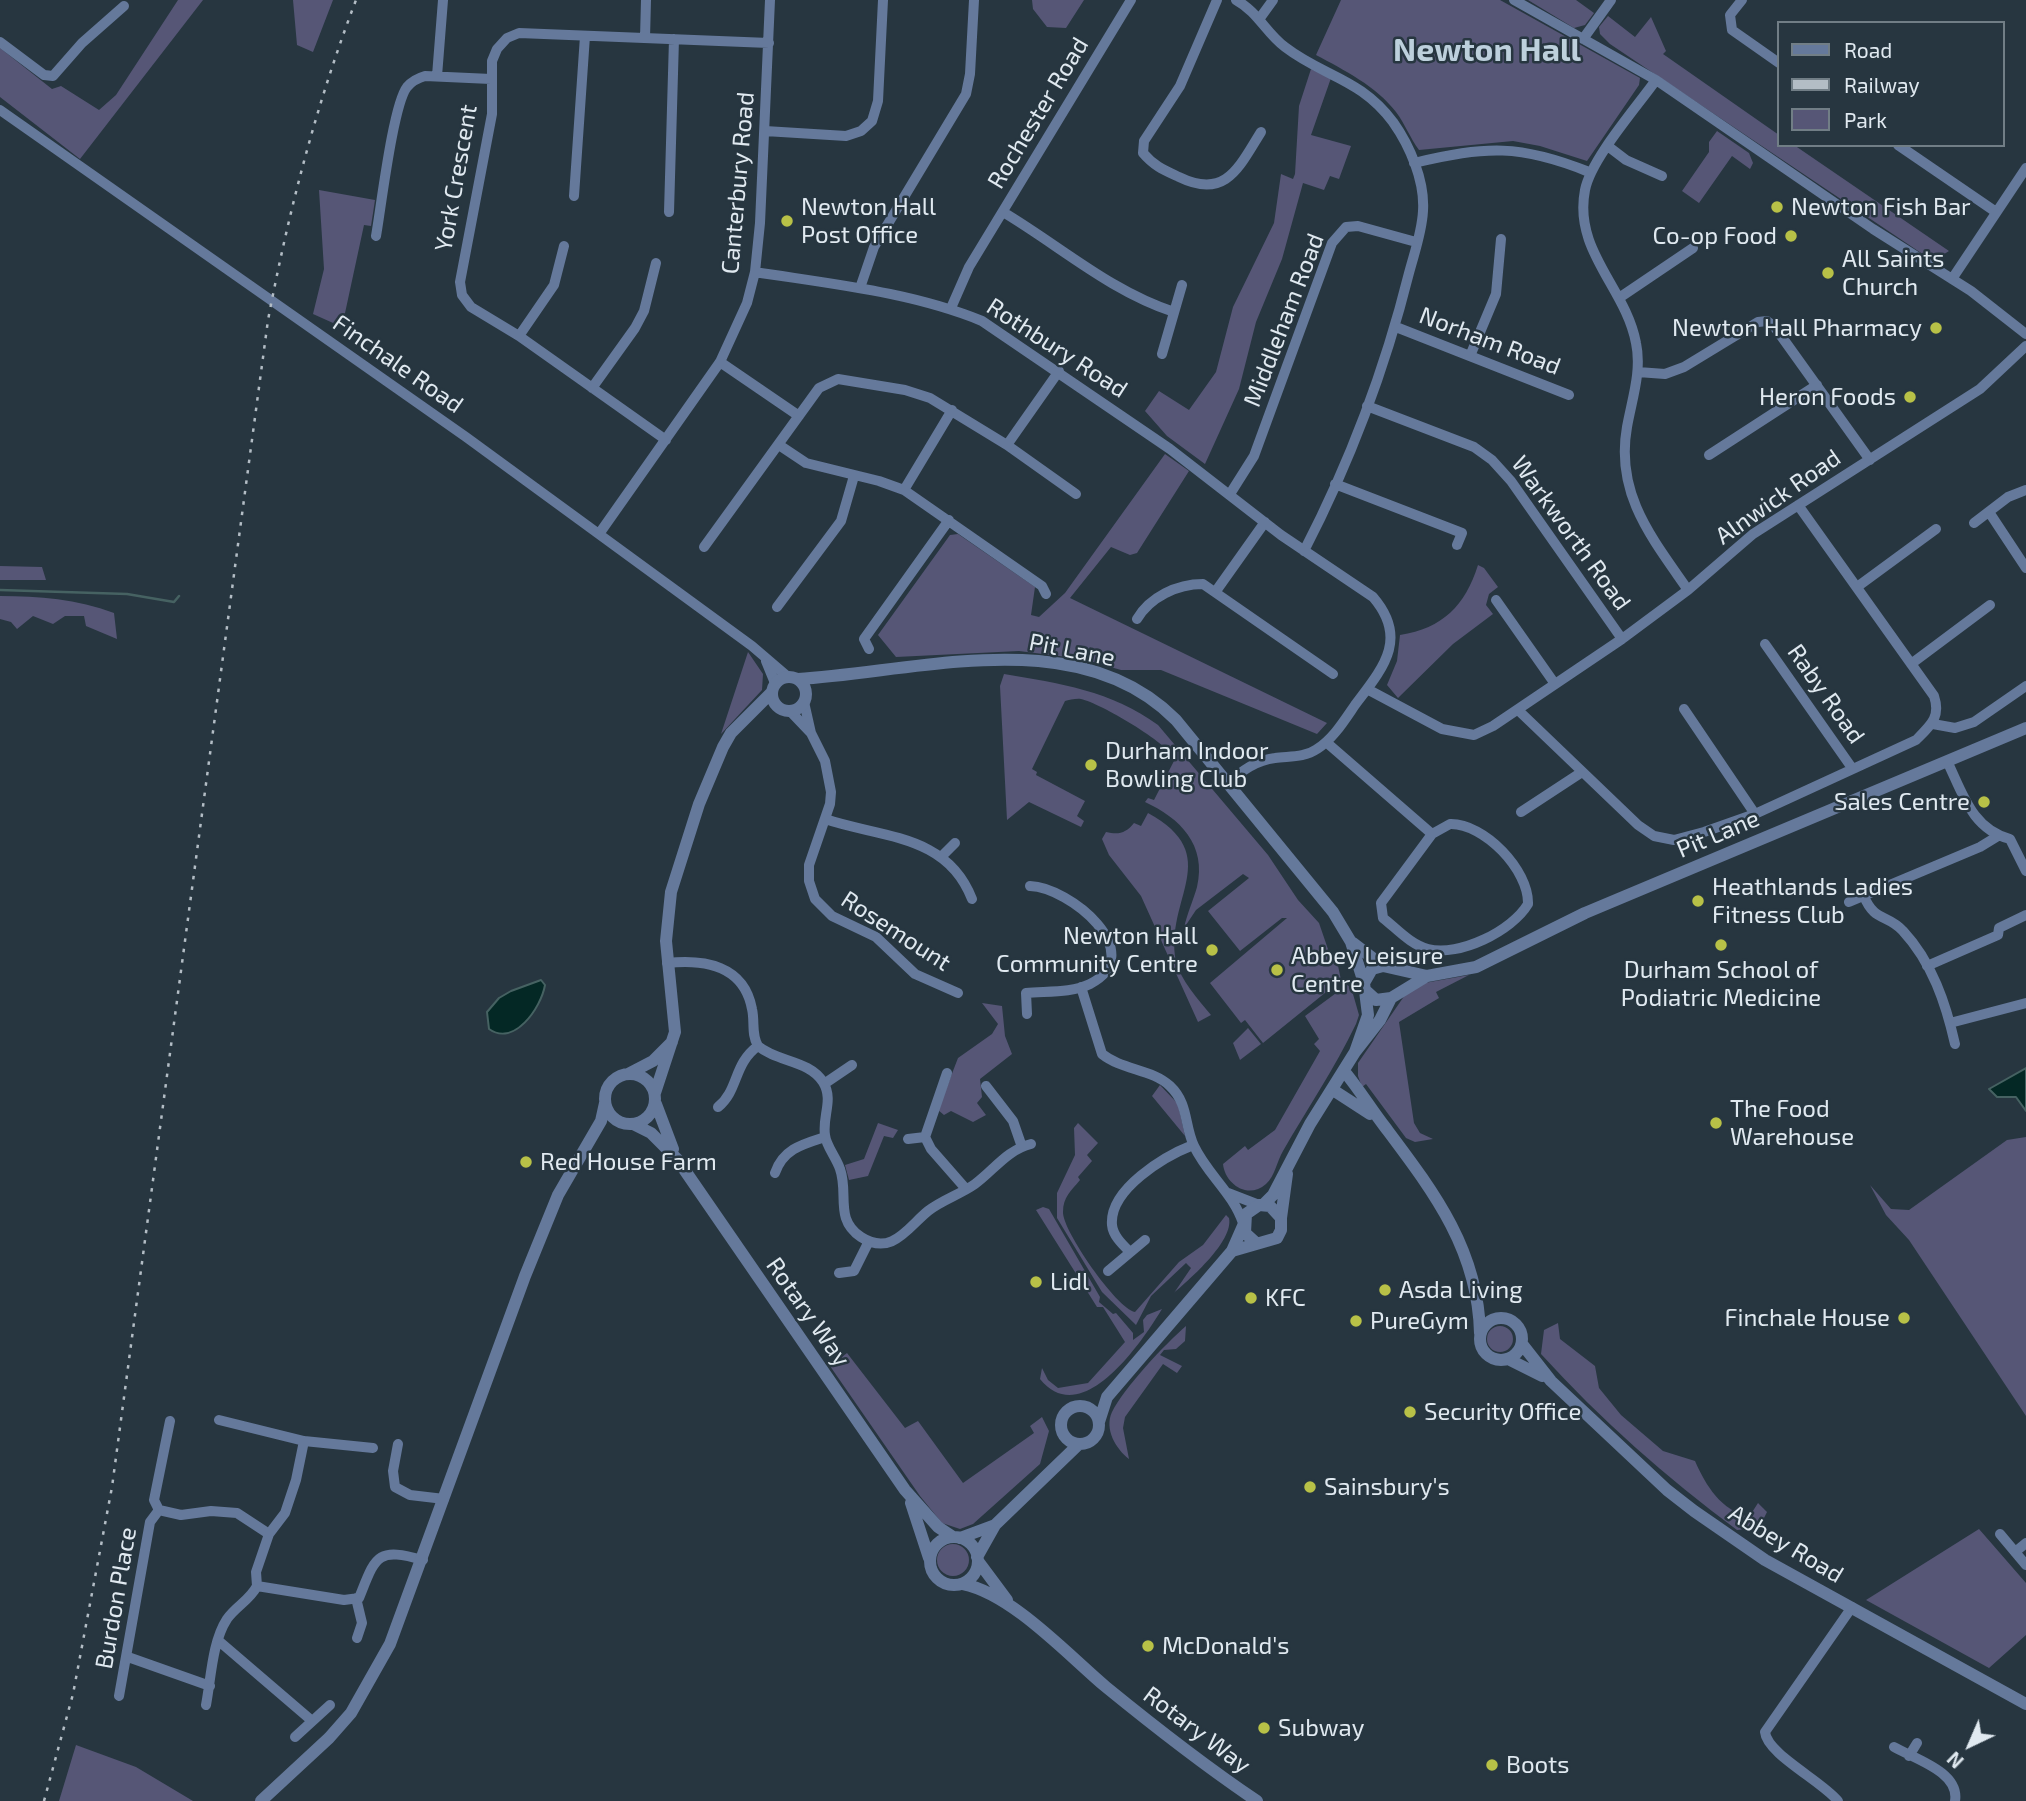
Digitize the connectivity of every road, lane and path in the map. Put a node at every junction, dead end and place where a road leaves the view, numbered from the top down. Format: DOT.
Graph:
graph roads {
  1 [pos="443,0"];
  2 [pos="646,0"];
  3 [pos="770,0"];
  4 [pos="883,0"];
  5 [pos="974,0"];
  6 [pos="1131,0"];
  7 [pos="1217,0"];
  8 [pos="1236,0"];
  9 [pos="1273,0"];
  10 [pos="1514,0"];
  11 [pos="1611,0"];
  12 [pos="1742,0"];
  13 [pos="124,6"];
  14 [pos="1260,18"];
  15 [pos="585,36"];
  16 [pos="645,38"];
  17 [pos="674,39"];
  18 [pos="1583,39"];
  19 [pos="0,42"];
  20 [pos="769,43"];
  21 [pos="1778,62"];
  22 [pos="437,76"];
  23 [pos="491,79"];
  24 [pos="1656,80"];
  25 [pos="0,110"];
  26 [pos="765,131"];
  27 [pos="1261,132"];
  28 [pos="1608,147"];
  29 [pos="1903,147"];
  30 [pos="1414,163"];
  31 [pos="2026,168"];
  32 [pos="1589,172"];
  33 [pos="1662,176"];
  34 [pos="2023,180"];
  35 [pos="574,196"];
  36 [pos="669,212"];
  37 [pos="1003,212"];
  38 [pos="1996,212"];
  39 [pos="376,236"];
  40 [pos="1501,239"];
  41 [pos="1416,242"];
  42 [pos="564,246"];
  43 [pos="1693,248"];
  44 [pos="656,263"];
  45 [pos="755,272"];
  46 [pos="1952,279"];
  47 [pos="1182,285"];
  48 [pos="860,289"];
  49 [pos="1619,298"];
  50 [pos="951,308"];
  51 [pos="1174,312"];
  52 [pos="1396,327"];
  53 [pos="2026,334"];
  54 [pos="519,336"];
  55 [pos="2026,346"];
  56 [pos="1162,354"];
  57 [pos="1470,356"];
  58 [pos="720,362"];
  59 [pos="1059,372"];
  60 [pos="1638,372"];
  61 [pos="1817,385"];
  62 [pos="592,388"];
  63 [pos="1569,395"];
  64 [pos="1367,406"];
  65 [pos="952,410"];
  66 [pos="799,416"];
  67 [pos="666,440"];
  68 [pos="779,445"];
  69 [pos="1007,445"];
  70 [pos="1709,455"];
  71 [pos="1870,460"];
  72 [pos="854,476"];
  73 [pos="1335,484"];
  74 [pos="904,490"];
  75 [pos="2026,490"];
  76 [pos="1076,494"];
  77 [pos="1230,494"];
  78 [pos="1798,505"];
  79 [pos="1989,512"];
  80 [pos="949,520"];
  81 [pos="1265,522"];
  82 [pos="1974,523"];
  83 [pos="1936,529"];
  84 [pos="598,534"];
  85 [pos="1457,545"];
  86 [pos="704,547"];
  87 [pos="1304,551"];
  88 [pos="2026,568"];
  89 [pos="1857,587"];
  90 [pos="1688,590"];
  91 [pos="1216,591"];
  92 [pos="1046,594"];
  93 [pos="1496,600"];
  94 [pos="1990,605"];
  95 [pos="777,607"];
  96 [pos="1136,619"];
  97 [pos="1622,639"];
  98 [pos="1765,645"];
  99 [pos="869,649"];
  100 [pos="1911,664"];
  101 [pos="1333,674"];
  102 [pos="834,676"];
  103 [pos="783,683"];
  104 [pos="1555,684"];
  105 [pos="2026,686"];
  106 [pos="1367,689"];
  107 [pos="805,699"];
  108 [pos="1684,709"];
  109 [pos="786,710"];
  110 [pos="1518,710"];
  111 [pos="749,716"];
  112 [pos="1933,723"];
  113 [pos="2026,728"];
  114 [pos="811,733"];
  115 [pos="1326,742"];
  116 [pos="1947,761"];
  117 [pos="1852,768"];
  118 [pos="1583,772"];
  119 [pos="1228,783"];
  120 [pos="1521,811"];
  121 [pos="1755,814"];
  122 [pos="825,819"];
  123 [pos="1432,834"];
  124 [pos="1997,836"];
  125 [pos="955,843"];
  126 [pos="941,857"];
  127 [pos="2026,871"];
  128 [pos="1036,883"];
  129 [pos="1864,896"];
  130 [pos="972,899"];
  131 [pos="1849,902"];
  132 [pos="2026,915"];
  133 [pos="1351,942"];
  134 [pos="667,963"];
  135 [pos="1927,965"];
  136 [pos="1386,967"];
  137 [pos="1426,976"];
  138 [pos="1365,986"];
  139 [pos="1081,987"];
  140 [pos="958,993"];
  141 [pos="1394,996"];
  142 [pos="2026,1003"];
  143 [pos="1027,1014"];
  144 [pos="1950,1023"];
  145 [pos="673,1041"];
  146 [pos="1955,1044"];
  147 [pos="758,1046"];
  148 [pos="1355,1052"];
  149 [pos="852,1065"];
  150 [pos="1344,1071"];
  151 [pos="947,1073"];
  152 [pos="627,1074"];
  153 [pos="824,1084"];
  154 [pos="986,1086"];
  155 [pos="1333,1090"];
  156 [pos="730,1095"];
  157 [pos="655,1097"];
  158 [pos="605,1103"];
  159 [pos="718,1107"];
  160 [pos="737,1107"];
  161 [pos="630,1124"];
  162 [pos="1386,1128"];
  163 [pos="594,1137"];
  164 [pos="825,1137"];
  165 [pos="925,1137"];
  166 [pos="908,1139"];
  167 [pos="1193,1144"];
  168 [pos="677,1158"];
  169 [pos="1287,1171"];
  170 [pos="775,1173"];
  171 [pos="966,1189"];
  172 [pos="1228,1193"];
  173 [pos="1261,1205"];
  174 [pos="1281,1218"];
  175 [pos="1243,1225"];
  176 [pos="1145,1240"];
  177 [pos="869,1241"];
  178 [pos="1256,1243"];
  179 [pos="1232,1251"];
  180 [pos="1130,1252"];
  181 [pos="1108,1271"];
  182 [pos="839,1273"];
  183 [pos="1476,1285"];
  184 [pos="1505,1318"];
  185 [pos="1480,1332"];
  186 [pos="1522,1344"];
  187 [pos="1508,1359"];
  188 [pos="1551,1381"];
  189 [pos="1107,1397"];
  190 [pos="1081,1405"];
  191 [pos="219,1420"];
  192 [pos="170,1421"];
  193 [pos="1099,1422"];
  194 [pos="1061,1431"];
  195 [pos="304,1441"];
  196 [pos="398,1444"];
  197 [pos="1079,1444"];
  198 [pos="373,1448"];
  199 [pos="1055,1465"];
  200 [pos="905,1490"];
  201 [pos="444,1499"];
  202 [pos="159,1510"];
  203 [pos="995,1525"];
  204 [pos="269,1534"];
  205 [pos="2000,1534"];
  206 [pos="957,1538"];
  207 [pos="2026,1543"];
  208 [pos="2015,1552"];
  209 [pos="977,1559"];
  210 [pos="423,1560"];
  211 [pos="930,1561"];
  212 [pos="2026,1565"];
  213 [pos="963,1584"];
  214 [pos="257,1586"];
  215 [pos="356,1598"];
  216 [pos="1852,1607"];
  217 [pos="1015,1610"];
  218 [pos="357,1638"];
  219 [pos="220,1642"];
  220 [pos="128,1657"];
  221 [pos="209,1686"];
  222 [pos="118,1696"];
  223 [pos="2026,1704"];
  224 [pos="206,1705"];
  225 [pos="330,1705"];
  226 [pos="311,1720"];
  227 [pos="295,1737"];
  228 [pos="1917,1743"];
  229 [pos="1894,1747"];
  230 [pos="1909,1756"];
  231 [pos="261,1801"];
  232 [pos="1257,1801"];
  233 [pos="1838,1801"];
  234 [pos="1955,1801"];
  1 -- 22 [label="street"];
  2 -- 16 [label="street"];
  3 -- 20 [label="street, Canterbury Road"];
  4 -- 26 [label="street"];
  5 -- 48 [label="street"];
  6 -- 37 [label="street, Rochester Road"];
  7 -- 27 [label="street"];
  8 -- 14 [label="street"];
  9 -- 14 [label="street"];
  10 -- 18 [label="street"];
  11 -- 18 [label="street"];
  12 -- 21 [label="street"];
  13 -- 19 [label="street"];
  14 -- 30 [label="street"];
  15 -- 16 [label="street, York Crescent"];
  15 -- 23 [label="street, York Crescent"];
  15 -- 35 [label="street"];
  16 -- 17 [label="street, York Crescent"];
  17 -- 20 [label="street, York Crescent"];
  17 -- 36 [label="street"];
  18 -- 24 [label="street"];
  20 -- 26 [label="street, Canterbury Road"];
  22 -- 23 [label="street"];
  22 -- 39 [label="street"];
  23 -- 54 [label="street, York Crescent"];
  24 -- 28 [label="street"];
  24 -- 46 [label="street"];
  25 -- 84 [label="street, Finchale Road"];
  26 -- 45 [label="street, Canterbury Road"];
  28 -- 32 [label="street"];
  28 -- 33 [label="street"];
  29 -- 38 [label="street"];
  30 -- 32 [label="street"];
  30 -- 41 [label="street"];
  31 -- 34 [label="street"];
  32 -- 49 [label="street"];
  34 -- 38 [label="street"];
  37 -- 50 [label="street, Rochester Road"];
  37 -- 51 [label="street, Rochester Road"];
  38 -- 46 [label="street"];
  40 -- 57 [label="street"];
  41 -- 52 [label="street"];
  41 -- 77 [label="street, Middleham Road"];
  42 -- 54 [label="street"];
  43 -- 49 [label="street"];
  44 -- 62 [label="street"];
  45 -- 48 [label="street, Rothbury Road"];
  45 -- 58 [label="street, Canterbury Road"];
  46 -- 53 [label="street"];
  47 -- 51 [label="street"];
  48 -- 50 [label="street, Rothbury Road"];
  49 -- 60 [label="street"];
  50 -- 59 [label="street, Rothbury Road"];
  51 -- 56 [label="street"];
  52 -- 57 [label="street, Norham Road"];
  52 -- 64 [label="street"];
  54 -- 62 [label="street, York Crescent"];
  55 -- 71 [label="street, Alnwick Road"];
  57 -- 63 [label="street, Norham Road"];
  58 -- 66 [label="street"];
  58 -- 67 [label="street, Canterbury Road"];
  59 -- 69 [label="street"];
  59 -- 77 [label="street, Rothbury Road"];
  60 -- 61 [label="street"];
  60 -- 90 [label="street"];
  61 -- 70 [label="street"];
  61 -- 71 [label="street"];
  62 -- 67 [label="street, York Crescent"];
  64 -- 73 [label="street"];
  64 -- 97 [label="street, Warkworth Road"];
  65 -- 66 [label="street"];
  65 -- 69 [label="street"];
  65 -- 74 [label="street"];
  66 -- 68 [label="street"];
  67 -- 84 [label="street, Canterbury Road"];
  68 -- 72 [label="street"];
  68 -- 86 [label="street"];
  69 -- 76 [label="street"];
  71 -- 78 [label="street, Alnwick Road"];
  72 -- 74 [label="street"];
  72 -- 95 [label="street"];
  73 -- 85 [label="street"];
  73 -- 87 [label="street"];
  74 -- 80 [label="street"];
  75 -- 79 [label="street"];
  77 -- 81 [label="street, Rothbury Road"];
  78 -- 89 [label="street"];
  78 -- 90 [label="street, Alnwick Road"];
  79 -- 82 [label="street"];
  79 -- 88 [label="street"];
  80 -- 92 [label="street"];
  80 -- 99 [label="street"];
  81 -- 87 [label="street, Rothbury Road"];
  81 -- 91 [label="street"];
  83 -- 89 [label="street"];
  84 -- 103 [label="street, Finchale Road"];
  87 -- 106 [label="street, Rothbury Road"];
  89 -- 100 [label="street"];
  90 -- 97 [label="street, Alnwick Road"];
  91 -- 96 [label="street"];
  91 -- 101 [label="street"];
  93 -- 104 [label="street"];
  94 -- 100 [label="street"];
  97 -- 104 [label="street, Alnwick Road"];
  98 -- 117 [label="street, Raby Road"];
  100 -- 112 [label="street"];
  102 -- 103 [label="street, Pit Lane"];
  102 -- 107 [label="street"];
  102 -- 119 [label="street, Pit Lane"];
  103 -- 107 [label="street"];
  103 -- 109 [label="street"];
  103 -- 111 [label="street"];
  104 -- 110 [label="street, Alnwick Road"];
  105 -- 112 [label="street"];
  106 -- 110 [label="street, Alnwick Road"];
  106 -- 115 [label="street, Rothbury Road"];
  107 -- 109 [label="street"];
  107 -- 114 [label="street, Rosemount"];
  108 -- 121 [label="street"];
  109 -- 111 [label="street"];
  109 -- 114 [label="street, Rosemount"];
  110 -- 118 [label="street, Raby Road"];
  111 -- 134 [label="street"];
  112 -- 117 [label="street, Raby Road"];
  113 -- 116 [label="street, Pit Lane"];
  114 -- 122 [label="street, Rosemount"];
  115 -- 119 [label="street, Rothbury Road"];
  115 -- 123 [label="street"];
  116 -- 124 [label="street"];
  116 -- 137 [label="street, Pit Lane"];
  117 -- 121 [label="street, Raby Road"];
  118 -- 120 [label="street"];
  118 -- 121 [label="street, Raby Road"];
  119 -- 133 [label="street, Pit Lane"];
  122 -- 126 [label="street"];
  122 -- 140 [label="street, Rosemount"];
  123 -- 123 [label="street"];
  124 -- 127 [label="street"];
  124 -- 129 [label="street"];
  125 -- 126 [label="street"];
  126 -- 130 [label="street"];
  128 -- 139 [label="street"];
  129 -- 131 [label="street"];
  129 -- 135 [label="street"];
  132 -- 135 [label="street"];
  133 -- 136 [label="street"];
  133 -- 138 [label="street"];
  134 -- 145 [label="street"];
  134 -- 147 [label="street"];
  135 -- 144 [label="street"];
  136 -- 137 [label="street, Pit Lane"];
  136 -- 138 [label="street"];
  136 -- 141 [label="street"];
  137 -- 141 [label="street, Pit Lane"];
  138 -- 141 [label="street"];
  138 -- 148 [label="street"];
  139 -- 143 [label="street"];
  139 -- 167 [label="street"];
  141 -- 148 [label="street"];
  142 -- 144 [label="street"];
  144 -- 146 [label="street"];
  145 -- 152 [label="street"];
  145 -- 157 [label="street"];
  147 -- 153 [label="street"];
  147 -- 156 [label="street"];
  148 -- 150 [label="street"];
  149 -- 153 [label="street"];
  150 -- 155 [label="street"];
  150 -- 162 [label="street"];
  151 -- 165 [label="street"];
  152 -- 157 [label="street"];
  152 -- 158 [label="street"];
  153 -- 164 [label="street"];
  154 -- 171 [label="street"];
  155 -- 162 [label="street"];
  155 -- 169 [label="street"];
  156 -- 159 [label="street"];
  156 -- 160 [label="street"];
  157 -- 161 [label="street"];
  157 -- 168 [label="street, Rotary Way"];
  158 -- 161 [label="street"];
  158 -- 163 [label="street"];
  161 -- 163 [label="street"];
  161 -- 168 [label="street, Rotary Way"];
  162 -- 183 [label="street"];
  163 -- 201 [label="street"];
  164 -- 170 [label="street"];
  164 -- 177 [label="street"];
  165 -- 166 [label="street"];
  165 -- 171 [label="street"];
  167 -- 172 [label="street"];
  167 -- 180 [label="street"];
  168 -- 200 [label="street, Rotary Way"];
  169 -- 173 [label="street"];
  169 -- 174 [label="street"];
  171 -- 177 [label="street"];
  172 -- 173 [label="street"];
  172 -- 175 [label="street"];
  173 -- 174 [label="street"];
  173 -- 175 [label="street"];
  174 -- 178 [label="street"];
  175 -- 178 [label="street"];
  175 -- 179 [label="street"];
  176 -- 180 [label="street"];
  177 -- 182 [label="street"];
  178 -- 179 [label="street"];
  179 -- 189 [label="street"];
  180 -- 181 [label="street"];
  183 -- 184 [label="street"];
  183 -- 185 [label="street"];
  184 -- 185 [label="street"];
  184 -- 186 [label="street"];
  185 -- 187 [label="street"];
  186 -- 187 [label="street"];
  186 -- 188 [label="street"];
  187 -- 188 [label="street"];
  188 -- 216 [label="street, Abbey Road"];
  189 -- 190 [label="street"];
  189 -- 193 [label="street"];
  190 -- 193 [label="street"];
  190 -- 194 [label="street"];
  191 -- 195 [label="street"];
  192 -- 202 [label="street, Burdon Place"];
  193 -- 197 [label="street"];
  194 -- 197 [label="street"];
  194 -- 199 [label="street"];
  195 -- 198 [label="street"];
  195 -- 204 [label="street"];
  196 -- 201 [label="street"];
  197 -- 199 [label="street"];
  199 -- 203 [label="street"];
  200 -- 206 [label="street, Rotary Way"];
  200 -- 211 [label="street, Rotary Way"];
  201 -- 210 [label="street"];
  202 -- 204 [label="street, Burdon Place"];
  202 -- 220 [label="street, Burdon Place"];
  203 -- 206 [label="street"];
  203 -- 209 [label="street"];
  204 -- 214 [label="street"];
  205 -- 208 [label="street"];
  206 -- 209 [label="street"];
  206 -- 211 [label="street"];
  207 -- 208 [label="street"];
  208 -- 212 [label="street"];
  209 -- 213 [label="street"];
  209 -- 217 [label="street, Rotary Way"];
  210 -- 215 [label="street"];
  210 -- 231 [label="street"];
  211 -- 213 [label="street"];
  213 -- 217 [label="street, Rotary Way"];
  214 -- 215 [label="street"];
  214 -- 219 [label="street"];
  215 -- 218 [label="street"];
  216 -- 223 [label="street, Abbey Road"];
  216 -- 233 [label="street"];
  217 -- 232 [label="street, Rotary Way"];
  219 -- 221 [label="street"];
  219 -- 226 [label="street"];
  220 -- 221 [label="street"];
  220 -- 222 [label="street, Burdon Place"];
  221 -- 224 [label="street"];
  225 -- 226 [label="street"];
  226 -- 227 [label="street"];
  228 -- 230 [label="street"];
  229 -- 230 [label="street"];
  230 -- 234 [label="street"];
}
